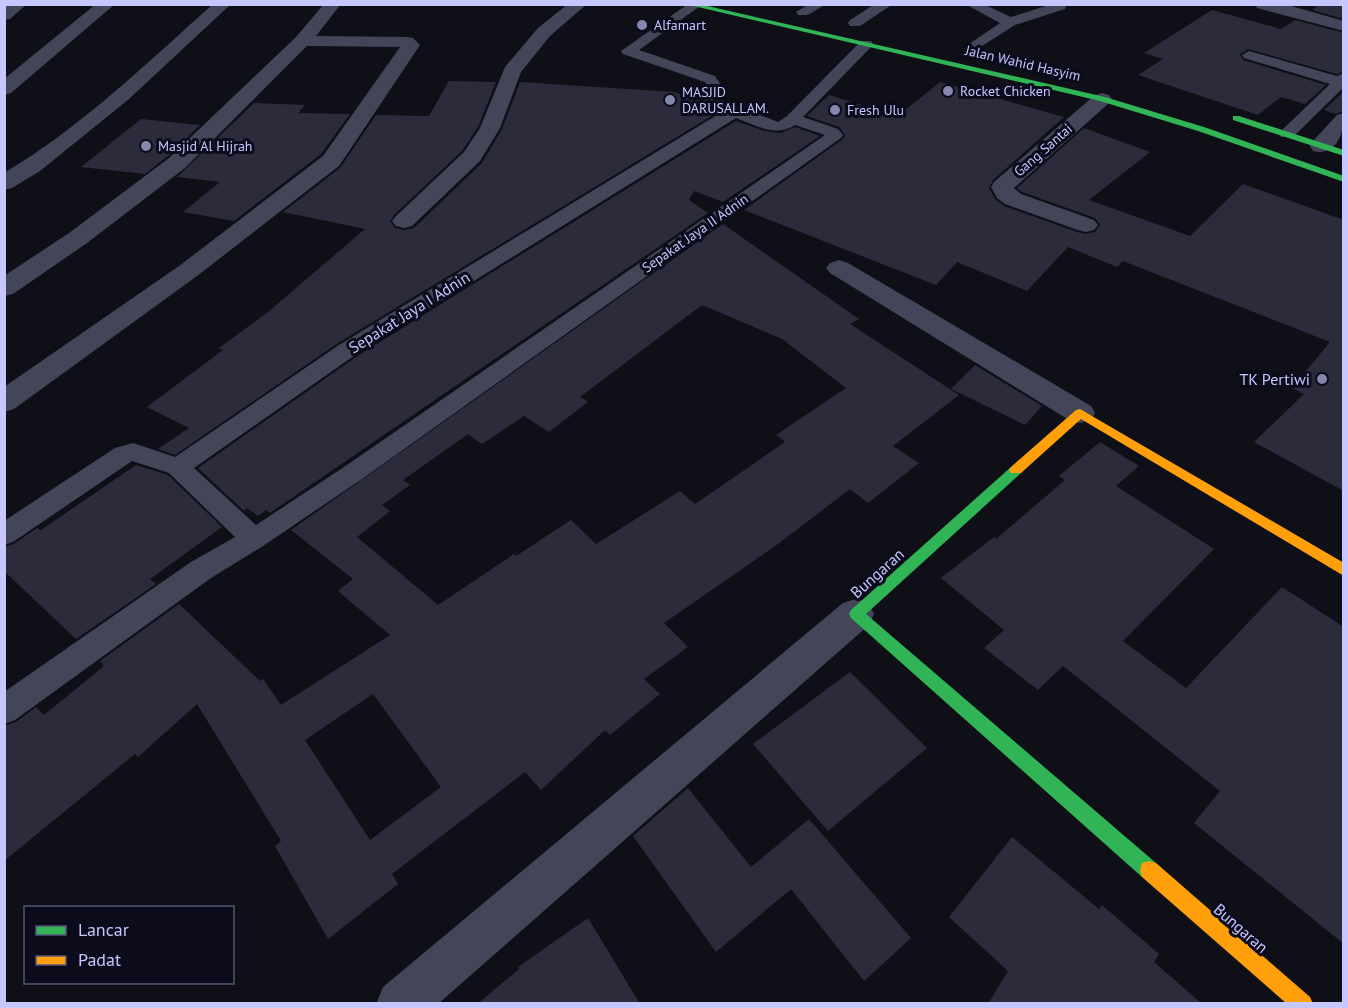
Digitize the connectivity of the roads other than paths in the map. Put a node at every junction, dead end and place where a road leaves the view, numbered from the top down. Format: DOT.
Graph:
graph roads {
  1 [pos="20,4"];
  2 [pos="106,4"];
  3 [pos="223,4"];
  4 [pos="333,4"];
  5 [pos="579,4"];
  6 [pos="853,4"];
  7 [pos="887,4"];
  8 [pos="971,4"];
  9 [pos="1263,4"];
  10 [pos="691,5"];
  11 [pos="1060,6"];
  12 [pos="873,10"];
  13 [pos="798,11"];
  14 [pos="822,11"];
  15 [pos="4,15"];
  16 [pos="1010,21"];
  17 [pos="850,22"];
  18 [pos="1344,26"];
  19 [pos="879,28"];
  20 [pos="302,41"];
  21 [pos="866,44"];
  22 [pos="966,48"];
  23 [pos="994,54"];
  24 [pos="1249,55"];
  25 [pos="1342,79"];
  26 [pos="4,89"];
  27 [pos="1102,99"];
  28 [pos="734,112"];
  29 [pos="1221,114"];
  30 [pos="793,119"];
  31 [pos="1344,119"];
  32 [pos="1287,134"];
  33 [pos="1321,146"];
  34 [pos="1344,153"];
  35 [pos="4,160"];
  36 [pos="32,166"];
  37 [pos="1344,179"];
  38 [pos="4,183"];
  39 [pos="404,221"];
  40 [pos="1086,225"];
  41 [pos="839,268"];
  42 [pos="4,288"];
  43 [pos="4,402"];
  44 [pos="1080,413"];
  45 [pos="178,467"];
  46 [pos="4,535"];
  47 [pos="254,538"];
  48 [pos="1344,570"];
  49 [pos="856,614"];
  50 [pos="4,710"];
  51 [pos="400,1004"];
  52 [pos="1303,1004"];
  1 -- 15 [label="street"];
  2 -- 26 [label="street"];
  3 -- 36 [label="street"];
  4 -- 20 [label="street"];
  5 -- 39 [label="street"];
  6 -- 12 [label="lane"];
  7 -- 12 [label="lane"];
  8 -- 16 [label="lane"];
  9 -- 18 [label="street"];
  10 -- 21 [label="main road, Jalan Wahid Hasyim"];
  10 -- 28 [label="lane"];
  11 -- 16 [label="lane"];
  12 -- 17 [label="lane"];
  13 -- 14 [label="main road"];
  16 -- 22 [label="lane"];
  17 -- 19 [label="main road"];
  20 -- 42 [label="street"];
  20 -- 43 [label="street"];
  21 -- 27 [label="main road, Jalan Wahid Hasyim"];
  21 -- 30 [label="lane"];
  22 -- 23 [label="main road, Jalan Wahid Hasyim"];
  24 -- 25 [label="lane"];
  25 -- 32 [label="lane"];
  27 -- 37 [label="main road, Jalan Wahid Hasyim"];
  27 -- 40 [label="street, Gang Santai"];
  28 -- 30 [label="lane"];
  28 -- 45 [label="lane, Sepakat Jaya I Adnin"];
  29 -- 32 [label="main road"];
  30 -- 47 [label="lane, Sepakat Jaya II Adnin"];
  31 -- 33 [label="street"];
  32 -- 33 [label="main road"];
  33 -- 34 [label="main road"];
  35 -- 36 [label="street"];
  36 -- 38 [label="street"];
  41 -- 44 [label="street"];
  44 -- 48 [label="main road"];
  44 -- 49 [label="main road, Bungaran"];
  45 -- 46 [label="lane"];
  45 -- 47 [label="lane"];
  47 -- 50 [label="lane"];
  49 -- 51 [label="street"];
  49 -- 52 [label="main road, Bungaran"];
}
